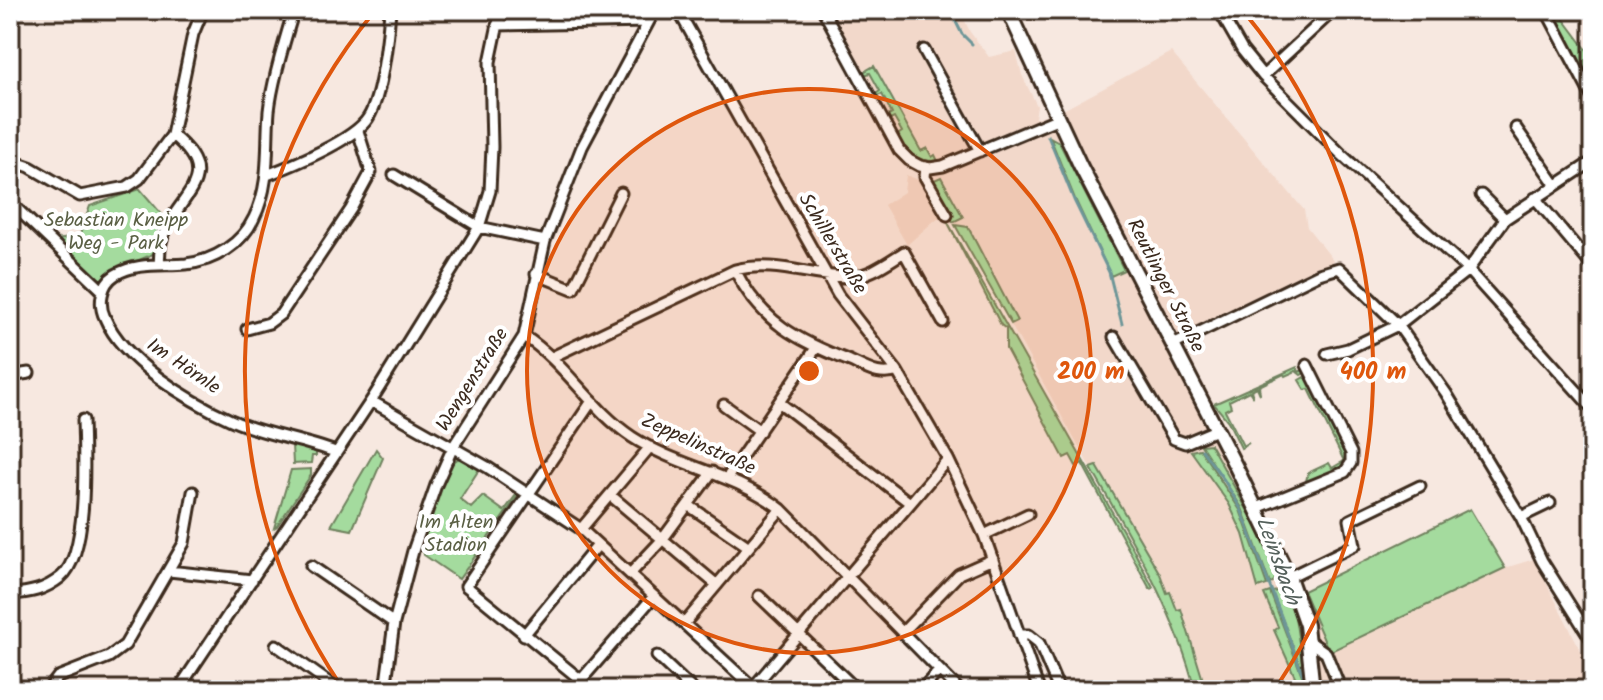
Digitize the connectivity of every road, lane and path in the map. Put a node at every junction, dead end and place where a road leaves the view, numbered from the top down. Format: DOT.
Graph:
graph roads {
  1 [pos="203,10"];
  2 [pos="294,10"];
  3 [pos="390,10"];
  4 [pos="501,10"];
  5 [pos="655,10"];
  6 [pos="678,10"];
  7 [pos="823,10"];
  8 [pos="1008,10"];
  9 [pos="1334,10"];
  10 [pos="1546,10"];
  11 [pos="1223,12"];
  12 [pos="648,22"];
  13 [pos="497,25"];
  14 [pos="924,50"];
  15 [pos="1263,76"];
  16 [pos="1593,99"];
  17 [pos="1059,118"];
  18 [pos="1516,128"];
  19 [pos="358,131"];
  20 [pos="172,135"];
  21 [pos="980,151"];
  22 [pos="10,160"];
  23 [pos="1593,161"];
  24 [pos="926,167"];
  25 [pos="267,175"];
  26 [pos="394,175"];
  27 [pos="1555,184"];
  28 [pos="621,193"];
  29 [pos="1481,195"];
  30 [pos="1535,198"];
  31 [pos="10,202"];
  32 [pos="947,215"];
  33 [pos="1505,219"];
  34 [pos="479,227"];
  35 [pos="545,241"];
  36 [pos="159,265"];
  37 [pos="1593,267"];
  38 [pos="735,270"];
  39 [pos="1468,270"];
  40 [pos="826,273"];
  41 [pos="536,274"];
  42 [pos="102,290"];
  43 [pos="943,322"];
  44 [pos="1398,325"];
  45 [pos="247,329"];
  46 [pos="524,336"];
  47 [pos="1114,337"];
  48 [pos="1173,345"];
  49 [pos="816,348"];
  50 [pos="1327,354"];
  51 [pos="552,357"];
  52 [pos="1307,365"];
  53 [pos="897,371"];
  54 [pos="29,373"];
  55 [pos="10,376"];
  56 [pos="371,401"];
  57 [pos="592,401"];
  58 [pos="780,403"];
  59 [pos="724,405"];
  60 [pos="1593,409"];
  61 [pos="83,420"];
  62 [pos="1216,430"];
  63 [pos="760,431"];
  64 [pos="453,447"];
  65 [pos="650,447"];
  66 [pos="335,452"];
  67 [pos="948,459"];
  68 [pos="712,472"];
  69 [pos="727,478"];
  70 [pos="1420,486"];
  71 [pos="193,492"];
  72 [pos="527,493"];
  73 [pos="610,495"];
  74 [pos="910,503"];
  75 [pos="1550,503"];
  76 [pos="688,505"];
  77 [pos="1257,508"];
  78 [pos="781,509"];
  79 [pos="1028,514"];
  80 [pos="1521,517"];
  81 [pos="581,529"];
  82 [pos="984,535"];
  83 [pos="662,540"];
  84 [pos="598,545"];
  85 [pos="749,547"];
  86 [pos="993,559"];
  87 [pos="311,566"];
  88 [pos="169,571"];
  89 [pos="630,574"];
  90 [pos="849,576"];
  91 [pos="1289,577"];
  92 [pos="252,580"];
  93 [pos="717,585"];
  94 [pos="10,594"];
  95 [pos="654,596"];
  96 [pos="759,596"];
  97 [pos="394,623"];
  98 [pos="684,624"];
  99 [pos="903,632"];
  100 [pos="801,633"];
  101 [pos="524,635"];
  102 [pos="1019,635"];
  103 [pos="1592,638"];
  104 [pos="1309,641"];
  105 [pos="276,645"];
  106 [pos="657,656"];
  107 [pos="939,671"];
  108 [pos="753,689"];
  109 [pos="48,690"];
  110 [pos="178,690"];
  111 [pos="339,690"];
  112 [pos="385,690"];
  113 [pos="693,690"];
  114 [pos="857,690"];
  115 [pos="921,690"];
  116 [pos="959,690"];
  117 [pos="1039,690"];
  118 [pos="1059,690"];
  119 [pos="1313,690"];
  120 [pos="1341,690"];
  1 -- 20 [label="street"];
  2 -- 25 [label="street"];
  3 -- 19 [label="street"];
  4 -- 13 [label="street"];
  5 -- 12 [label="street, Wengenstraße"];
  6 -- 40 [label="street, Schillerstraße"];
  7 -- 24 [label="street"];
  8 -- 17 [label="main road, Reutlinger Straße"];
  9 -- 15 [label="street"];
  10 -- 16 [label="street"];
  11 -- 15 [label="street"];
  12 -- 13 [label="street"];
  12 -- 35 [label="street, Wengenstraße"];
  13 -- 34 [label="street"];
  14 -- 21 [label="street"];
  15 -- 39 [label="street"];
  17 -- 21 [label="street"];
  17 -- 48 [label="main road, Reutlinger Straße"];
  18 -- 27 [label="street"];
  19 -- 25 [label="street"];
  19 -- 45 [label="street"];
  20 -- 22 [label="street"];
  20 -- 36 [label="street"];
  21 -- 24 [label="street"];
  23 -- 27 [label="street"];
  24 -- 32 [label="street"];
  25 -- 36 [label="street"];
  26 -- 34 [label="street"];
  27 -- 30 [label="street"];
  28 -- 41 [label="street"];
  29 -- 33 [label="street"];
  30 -- 33 [label="street"];
  30 -- 37 [label="street"];
  31 -- 42 [label="street"];
  33 -- 39 [label="street"];
  34 -- 35 [label="street"];
  34 -- 56 [label="street"];
  35 -- 41 [label="street, Wengenstraße"];
  36 -- 42 [label="street"];
  38 -- 40 [label="street"];
  38 -- 49 [label="street"];
  38 -- 51 [label="street"];
  39 -- 44 [label="street"];
  39 -- 60 [label="street"];
  40 -- 43 [label="street"];
  40 -- 53 [label="street, Schillerstraße"];
  41 -- 46 [label="street, Wengenstraße"];
  42 -- 66 [label="street, Im Hörnle"];
  44 -- 48 [label="street"];
  44 -- 50 [label="street"];
  44 -- 80 [label="street"];
  46 -- 51 [label="street, Zeppelinstraße"];
  46 -- 64 [label="street, Wengenstraße"];
  47 -- 62 [label="street"];
  48 -- 62 [label="main road, Reutlinger Straße"];
  49 -- 53 [label="street"];
  49 -- 58 [label="street"];
  51 -- 57 [label="street, Zeppelinstraße"];
  52 -- 77 [label="street"];
  53 -- 67 [label="street, Schillerstraße"];
  54 -- 55 [label="street"];
  56 -- 64 [label="street"];
  56 -- 66 [label="street"];
  57 -- 65 [label="street, Zeppelinstraße"];
  57 -- 72 [label="street"];
  58 -- 63 [label="street"];
  58 -- 74 [label="street"];
  59 -- 63 [label="street"];
  61 -- 94 [label="street"];
  62 -- 77 [label="main road, Reutlinger Straße"];
  63 -- 69 [label="street"];
  64 -- 72 [label="street"];
  64 -- 97 [label="street, Wengenstraße"];
  65 -- 68 [label="street, Zeppelinstraße"];
  65 -- 73 [label="street"];
  66 -- 92 [label="street"];
  67 -- 74 [label="street"];
  67 -- 82 [label="street, Schillerstraße"];
  68 -- 69 [label="street, Zeppelinstraße"];
  68 -- 76 [label="street"];
  69 -- 78 [label="street, Zeppelinstraße"];
  70 -- 91 [label="street"];
  71 -- 88 [label="street"];
  72 -- 81 [label="street"];
  72 -- 101 [label="street"];
  73 -- 81 [label="street"];
  73 -- 83 [label="street"];
  74 -- 90 [label="street"];
  75 -- 80 [label="street"];
  76 -- 83 [label="street"];
  76 -- 85 [label="street"];
  77 -- 91 [label="main road, Reutlinger Straße"];
  78 -- 85 [label="street"];
  78 -- 90 [label="street, Zeppelinstraße"];
  79 -- 82 [label="street"];
  80 -- 103 [label="street"];
  81 -- 84 [label="street"];
  82 -- 86 [label="street, Schillerstraße"];
  83 -- 89 [label="street"];
  83 -- 93 [label="street"];
  84 -- 89 [label="street"];
  84 -- 101 [label="street"];
  85 -- 93 [label="street"];
  86 -- 99 [label="street"];
  86 -- 102 [label="street, Schillerstraße"];
  87 -- 97 [label="street"];
  88 -- 92 [label="street"];
  88 -- 109 [label="street"];
  89 -- 95 [label="street"];
  90 -- 99 [label="street, Zeppelinstraße"];
  90 -- 100 [label="street"];
  91 -- 104 [label="main road, Reutlinger Straße"];
  92 -- 110 [label="street"];
  93 -- 98 [label="street"];
  95 -- 98 [label="street"];
  95 -- 101 [label="street"];
  96 -- 100 [label="street"];
  97 -- 112 [label="street, Wengenstraße"];
  98 -- 108 [label="street"];
  99 -- 107 [label="street, Zeppelinstraße"];
  100 -- 108 [label="street"];
  100 -- 114 [label="street"];
  102 -- 117 [label="street, Schillerstraße"];
  102 -- 118 [label="street"];
  104 -- 119 [label="main road, Reutlinger Straße"];
  104 -- 120 [label="street"];
  105 -- 111 [label="street"];
  106 -- 113 [label="street"];
  107 -- 115 [label="street"];
  107 -- 116 [label="street, Zeppelinstraße"];
}
